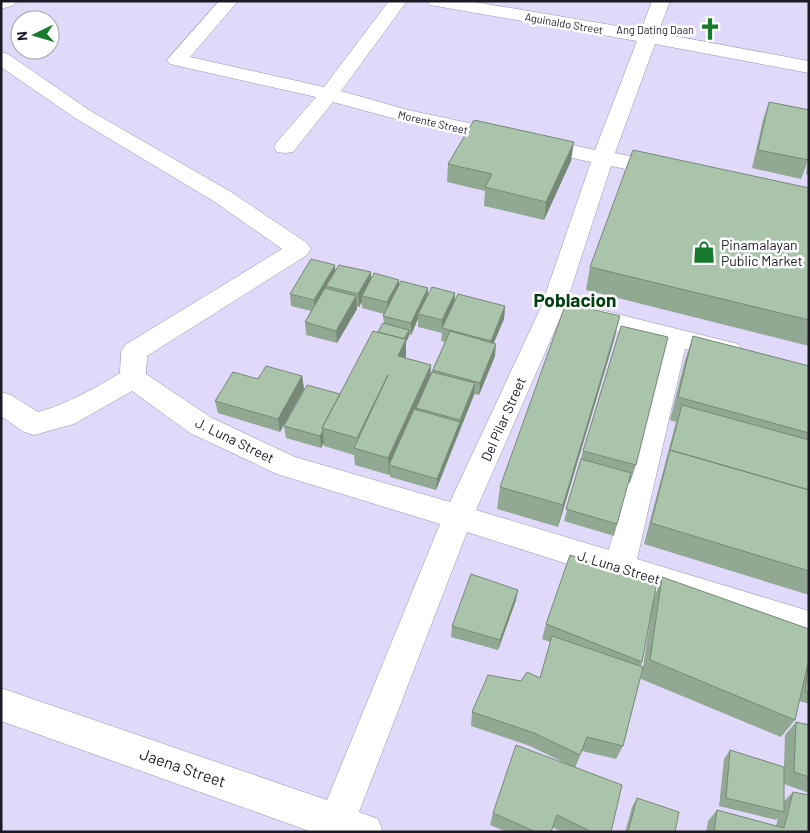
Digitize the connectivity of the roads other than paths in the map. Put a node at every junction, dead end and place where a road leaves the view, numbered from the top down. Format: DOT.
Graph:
graph roads {
  1 [pos="8,1"];
  2 [pos="229,1"];
  3 [pos="398,1"];
  4 [pos="436,1"];
  5 [pos="662,1"];
  6 [pos="1,4"];
  7 [pos="648,37"];
  8 [pos="1,58"];
  9 [pos="809,67"];
  10 [pos="329,94"];
  11 [pos="285,146"];
  12 [pos="603,158"];
  13 [pos="682,174"];
  14 [pos="553,307"];
  15 [pos="676,338"];
  16 [pos="752,357"];
  17 [pos="133,378"];
  18 [pos="1,402"];
  19 [pos="458,517"];
  20 [pos="620,567"];
  21 [pos="809,626"];
  22 [pos="1,704"];
  23 [pos="345,828"];
  1 -- 6 [label="street"];
  2 -- 10 [label="street, Morente Street"];
  3 -- 10 [label="street"];
  4 -- 7 [label="street, Aguinaldo Street"];
  5 -- 7 [label="street, Del Pilar Street"];
  7 -- 9 [label="street, Aguinaldo Street"];
  7 -- 12 [label="street, Del Pilar Street"];
  8 -- 17 [label="street"];
  10 -- 11 [label="street"];
  10 -- 12 [label="street, Morente Street"];
  12 -- 13 [label="street, Morente Street"];
  12 -- 14 [label="street, Del Pilar Street"];
  14 -- 15 [label="street"];
  14 -- 19 [label="street, Del Pilar Street"];
  15 -- 16 [label="street"];
  15 -- 20 [label="street"];
  17 -- 18 [label="street"];
  17 -- 19 [label="street, J. Luna Street"];
  19 -- 20 [label="street, J. Luna Street"];
  19 -- 23 [label="street, Del Pilar Street"];
  20 -- 21 [label="street, J. Luna Street"];
  22 -- 23 [label="street, Jaena Street"];
}
